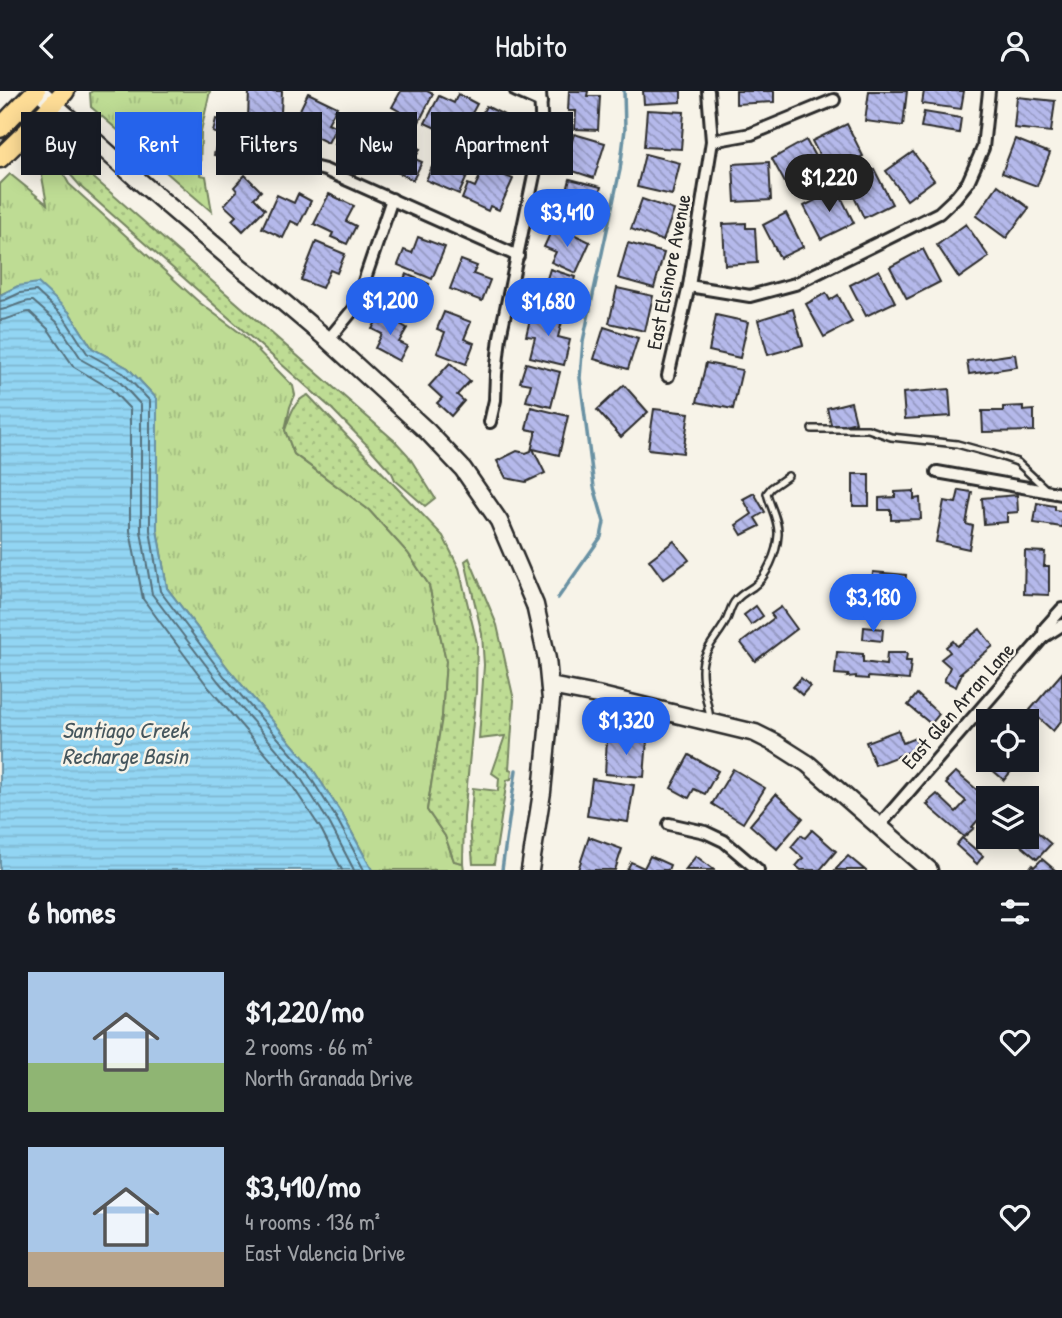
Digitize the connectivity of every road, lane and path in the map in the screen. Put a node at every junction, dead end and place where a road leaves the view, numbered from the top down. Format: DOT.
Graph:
graph roads {
  1 [pos="38,91"];
  2 [pos="516,91"];
  3 [pos="708,91"];
  4 [pos="989,91"];
  5 [pos="540,96"];
  6 [pos="59,97"];
  7 [pos="834,100"];
  8 [pos="0,128"];
  9 [pos="712,141"];
  10 [pos="0,158"];
  11 [pos="322,169"];
  12 [pos="391,199"];
  13 [pos="518,256"];
  14 [pos="689,286"];
  15 [pos="328,340"];
  16 [pos="668,376"];
  17 [pos="491,422"];
  18 [pos="812,429"];
  19 [pos="937,472"];
  20 [pos="788,476"];
  21 [pos="1048,491"];
  22 [pos="1062,494"];
  23 [pos="1062,609"];
  24 [pos="1062,625"];
  25 [pos="1042,636"];
  26 [pos="550,686"];
  27 [pos="711,723"];
  28 [pos="669,824"];
  29 [pos="879,826"];
  30 [pos="530,870"];
  31 [pos="758,870"];
  32 [pos="929,870"];
  1 -- 6 [label="main road"];
  1 -- 8 [label="main road"];
  2 -- 5 [label="street"];
  3 -- 9 [label="street, East Elsinore Avenue"];
  4 -- 14 [label="street"];
  5 -- 13 [label="street"];
  6 -- 10 [label="main road"];
  6 -- 15 [label="main road"];
  7 -- 9 [label="street"];
  9 -- 14 [label="street, East Elsinore Avenue"];
  11 -- 12 [label="street"];
  12 -- 13 [label="street"];
  12 -- 15 [label="street"];
  13 -- 17 [label="street"];
  14 -- 16 [label="street, East Elsinore Avenue"];
  15 -- 26 [label="main road"];
  18 -- 21 [label="lane"];
  19 -- 21 [label="street"];
  20 -- 27 [label="lane"];
  21 -- 22 [label="street"];
  23 -- 25 [label="street, East Glen Arran Lane"];
  24 -- 25 [label="street"];
  25 -- 29 [label="street, East Glen Arran Lane"];
  26 -- 27 [label="main road"];
  26 -- 30 [label="main road"];
  27 -- 29 [label="main road"];
  28 -- 31 [label="street"];
  29 -- 32 [label="main road"];
}
